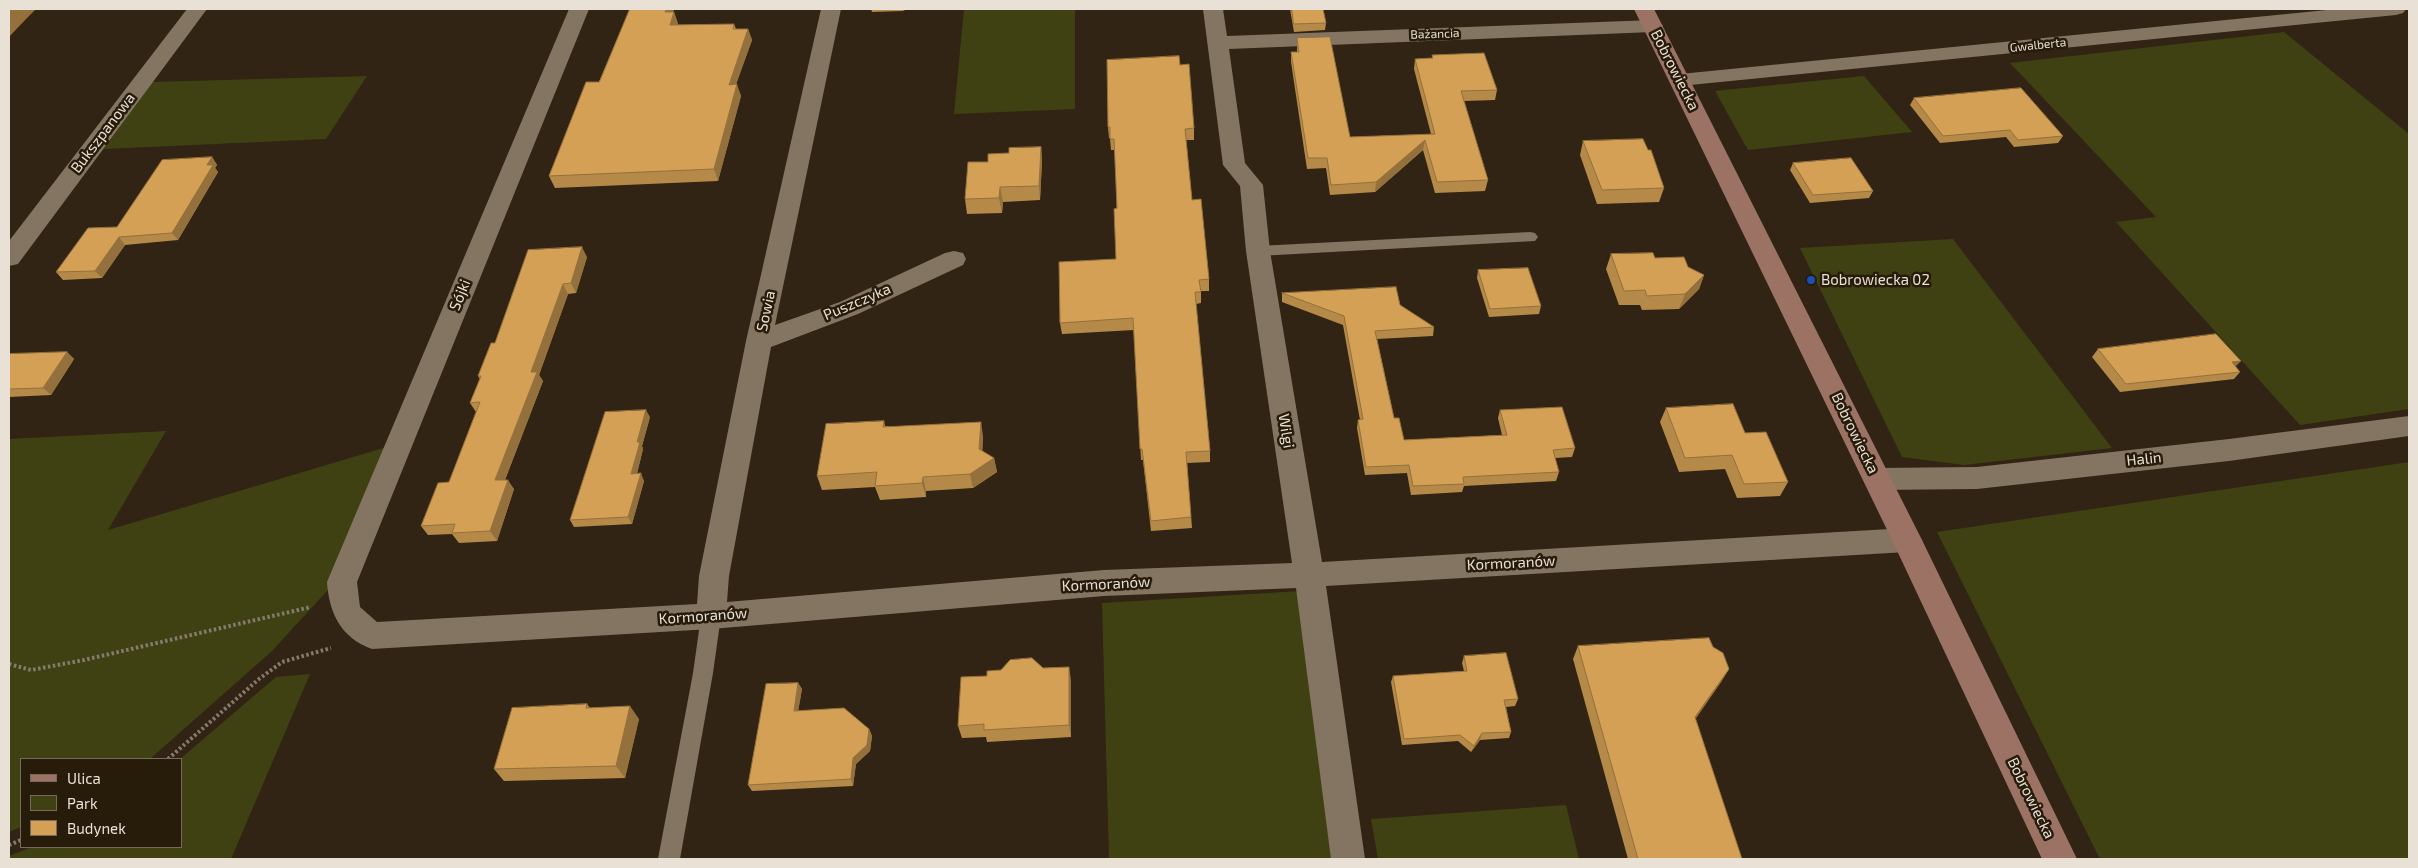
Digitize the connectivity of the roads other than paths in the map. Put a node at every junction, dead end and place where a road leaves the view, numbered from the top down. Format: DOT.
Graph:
graph roads {
  1 [pos="197,9"];
  2 [pos="579,9"];
  3 [pos="831,9"];
  4 [pos="1213,9"];
  5 [pos="2396,9"];
  6 [pos="1649,17"];
  7 [pos="1217,43"];
  8 [pos="1680,80"];
  9 [pos="1530,237"];
  10 [pos="1258,251"];
  11 [pos="9,258"];
  12 [pos="954,259"];
  13 [pos="759,341"];
  14 [pos="2409,426"];
  15 [pos="1877,480"];
  16 [pos="1908,540"];
  17 [pos="1308,575"];
  18 [pos="711,616"];
  19 [pos="372,636"];
  20 [pos="669,859"];
  21 [pos="1348,859"];
  22 [pos="2060,859"];
  1 -- 11 [label="street, Bukszpanowa"];
  2 -- 19 [label="street, Sójki"];
  3 -- 13 [label="street, Sowia"];
  4 -- 7 [label="street, Wilgi"];
  5 -- 8 [label="street, Gwalberta"];
  6 -- 7 [label="street, Bażancia"];
  6 -- 8 [label="street, Bobrowiecka"];
  7 -- 10 [label="street, Wilgi"];
  8 -- 15 [label="street, Bobrowiecka"];
  9 -- 10 [label="lane"];
  10 -- 17 [label="street, Wilgi"];
  12 -- 13 [label="street, Puszczyka"];
  13 -- 18 [label="street, Sowia"];
  14 -- 15 [label="street, Halin"];
  15 -- 16 [label="street, Bobrowiecka"];
  16 -- 17 [label="street, Kormoranów"];
  16 -- 22 [label="street, Bobrowiecka"];
  17 -- 18 [label="street, Kormoranów"];
  17 -- 21 [label="street, Wilgi"];
  18 -- 19 [label="street, Kormoranów"];
  18 -- 20 [label="lane"];
}
